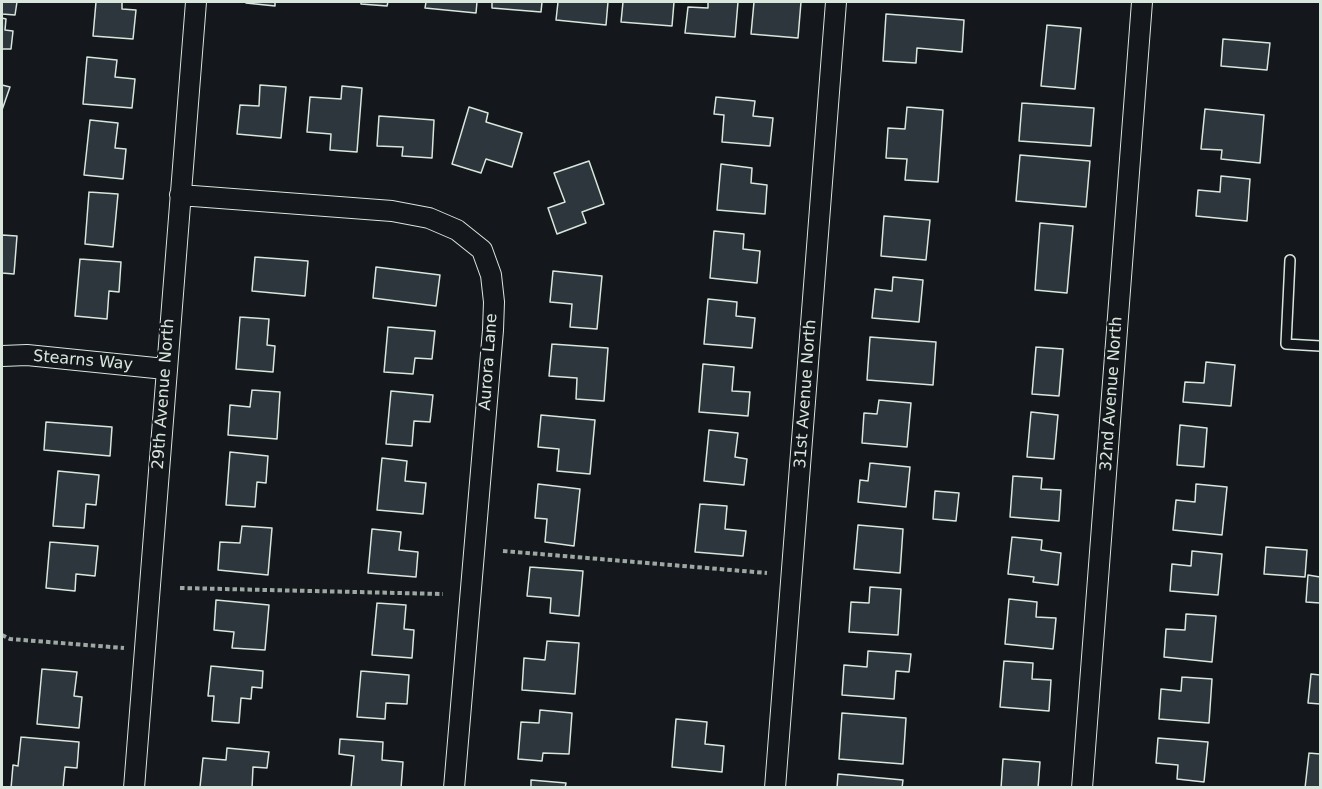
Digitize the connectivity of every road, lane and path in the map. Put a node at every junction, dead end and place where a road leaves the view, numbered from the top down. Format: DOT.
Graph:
graph roads {
  1 [pos="196,2"];
  2 [pos="836,2"];
  3 [pos="1142,2"];
  4 [pos="180,195"];
  5 [pos="1290,260"];
  6 [pos="1320,346"];
  7 [pos="2,356"];
  8 [pos="165,369"];
  9 [pos="503,551"];
  10 [pos="767,573"];
  11 [pos="180,588"];
  12 [pos="443,594"];
  13 [pos="2,635"];
  14 [pos="124,648"];
  15 [pos="134,788"];
  16 [pos="454,788"];
  17 [pos="776,788"];
  18 [pos="1082,788"];
  1 -- 4 [label="street, 29th Avenue North"];
  2 -- 17 [label="street, 31st Avenue North"];
  3 -- 18 [label="street, 32nd Avenue North"];
  4 -- 8 [label="street, 29th Avenue North"];
  4 -- 16 [label="street, Aurora Lane"];
  5 -- 6 [label="lane"];
  7 -- 8 [label="street, Stearns Way"];
  8 -- 15 [label="street, 29th Avenue North"];
  9 -- 10 [label="path"];
  11 -- 12 [label="path"];
  13 -- 14 [label="path"];
}
